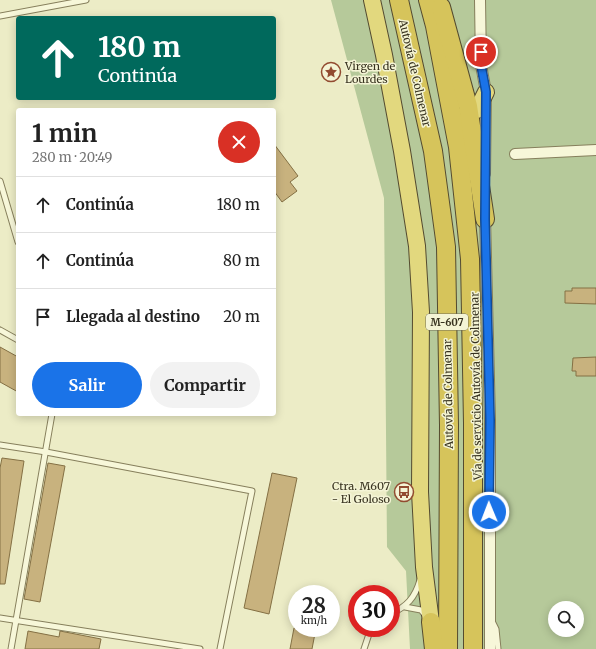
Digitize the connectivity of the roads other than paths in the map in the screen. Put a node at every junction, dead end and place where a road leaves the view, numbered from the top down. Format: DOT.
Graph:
graph roads {
  1 [pos="86,0"];
  2 [pos="372,0"];
  3 [pos="399,0"];
  4 [pos="428,0"];
  5 [pos="439,0"];
  6 [pos="480,0"];
  7 [pos="0,16"];
  8 [pos="486,92"];
  9 [pos="468,106"];
  10 [pos="596,150"];
  11 [pos="515,154"];
  12 [pos="0,181"];
  13 [pos="485,219"];
  14 [pos="16,235"];
  15 [pos="0,330"];
  16 [pos="16,339"];
  17 [pos="52,416"];
  18 [pos="0,445"];
  19 [pos="46,452"];
  20 [pos="424,567"];
  21 [pos="405,607"];
  22 [pos="400,610"];
  23 [pos="0,618"];
  24 [pos="490,618"];
  25 [pos="16,620"];
  26 [pos="431,622"];
  27 [pos="368,637"];
  28 [pos="11,649"];
  29 [pos="200,649"];
  30 [pos="220,649"];
  31 [pos="364,649"];
  32 [pos="434,649"];
  33 [pos="448,649"];
  34 [pos="473,649"];
  35 [pos="490,649"];
  36 [pos="498,649"];
  1 -- 7 [label="lane"];
  2 -- 20 [label="highway"];
  3 -- 33 [label="highway, Autovía de Colmenar / M-607"];
  4 -- 34 [label="highway, M-607"];
  5 -- 9 [label="highway"];
  6 -- 8 [label="street, Vía de servicio Autovía de Colmenar"];
  8 -- 9 [label="highway"];
  8 -- 13 [label="street, Vía de servicio Autovía de Colmenar"];
  9 -- 13 [label="highway"];
  10 -- 11 [label="street"];
  12 -- 14 [label="lane"];
  13 -- 24 [label="street, Vía de servicio Autovía de Colmenar"];
  15 -- 16 [label="lane"];
  17 -- 19 [label="lane"];
  18 -- 19 [label="lane"];
  19 -- 25 [label="lane"];
  19 -- 30 [label="lane"];
  20 -- 21 [label="lane"];
  20 -- 26 [label="highway"];
  21 -- 22 [label="lane"];
  21 -- 26 [label="lane"];
  23 -- 25 [label="lane"];
  24 -- 35 [label="street, Vía de servicio Autovía de Colmenar"];
  24 -- 36 [label="lane"];
  25 -- 28 [label="lane"];
  25 -- 29 [label="lane"];
  26 -- 32 [label="highway"];
  27 -- 31 [label="lane"];
}
